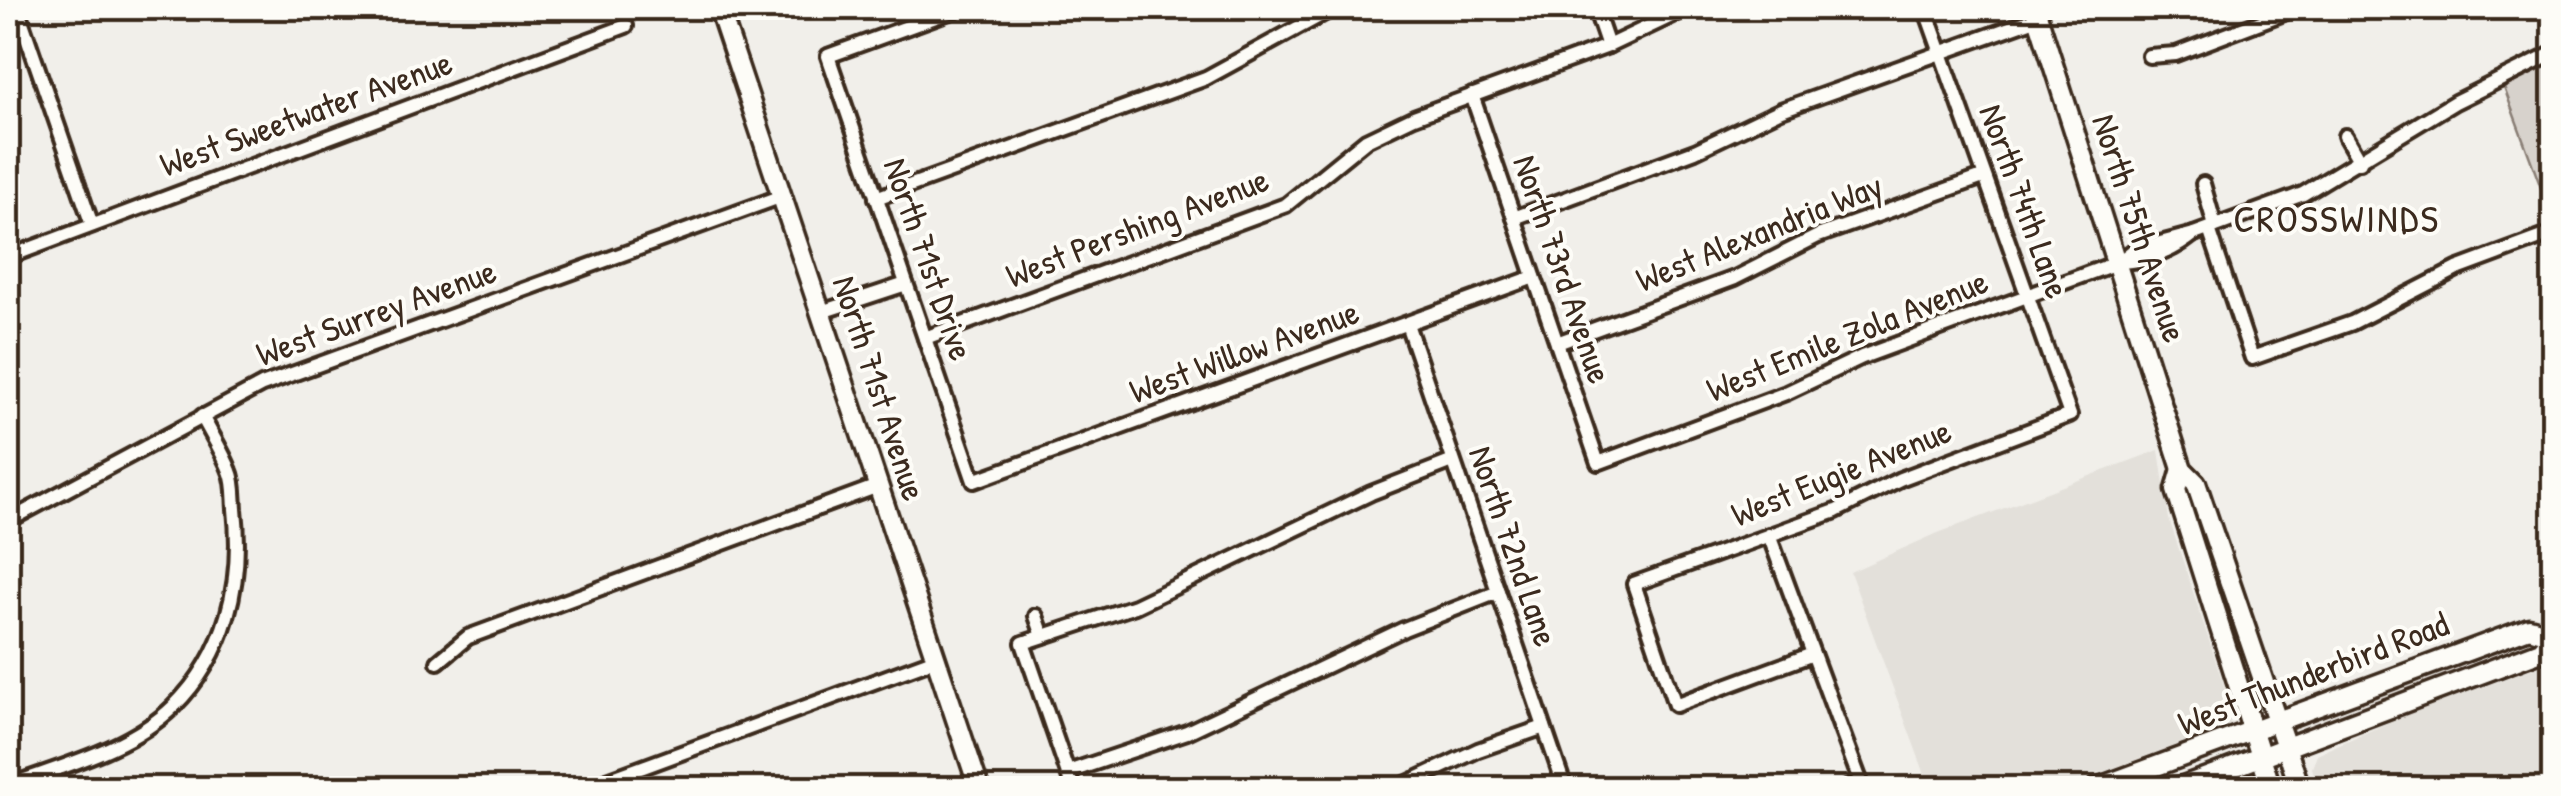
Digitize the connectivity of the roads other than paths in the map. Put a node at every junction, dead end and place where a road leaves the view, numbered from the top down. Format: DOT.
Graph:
graph roads {
  1 [pos="17,8"];
  2 [pos="719,8"];
  3 [pos="960,8"];
  4 [pos="1334,8"];
  5 [pos="1595,8"];
  6 [pos="1688,8"];
  7 [pos="1924,8"];
  8 [pos="2297,8"];
  9 [pos="2280,10"];
  10 [pos="2036,12"];
  11 [pos="626,26"];
  12 [pos="1608,46"];
  13 [pos="1940,52"];
  14 [pos="2554,54"];
  15 [pos="2148,56"];
  16 [pos="1472,95"];
  17 [pos="2345,136"];
  18 [pos="2360,162"];
  19 [pos="1983,177"];
  20 [pos="2203,184"];
  21 [pos="782,196"];
  22 [pos="876,198"];
  23 [pos="1514,218"];
  24 [pos="92,226"];
  25 [pos="2212,228"];
  26 [pos="2554,233"];
  27 [pos="8,256"];
  28 [pos="2118,262"];
  29 [pos="1534,277"];
  30 [pos="906,284"];
  31 [pos="2028,296"];
  32 [pos="821,312"];
  33 [pos="1407,324"];
  34 [pos="925,338"];
  35 [pos="1557,342"];
  36 [pos="2070,415"];
  37 [pos="202,416"];
  38 [pos="1453,461"];
  39 [pos="1598,463"];
  40 [pos="2182,469"];
  41 [pos="974,482"];
  42 [pos="878,486"];
  43 [pos="8,521"];
  44 [pos="1769,535"];
  45 [pos="1498,592"];
  46 [pos="1036,616"];
  47 [pos="1043,636"];
  48 [pos="2554,636"];
  49 [pos="1813,654"];
  50 [pos="936,659"];
  51 [pos="438,662"];
  52 [pos="2277,722"];
  53 [pos="1544,727"];
  54 [pos="2251,732"];
  55 [pos="2287,748"];
  56 [pos="2260,758"];
  57 [pos="1068,772"];
  58 [pos="8,786"];
  59 [pos="1854,786"];
  60 [pos="586,788"];
  61 [pos="979,788"];
  62 [pos="1073,788"];
  63 [pos="1397,788"];
  64 [pos="1565,788"];
  65 [pos="2097,788"];
  66 [pos="2178,788"];
  67 [pos="2271,788"];
  68 [pos="2300,788"];
  1 -- 24 [label="street"];
  2 -- 21 [label="main road, North 71st Avenue"];
  3 -- 22 [label="street, North 71st Drive"];
  4 -- 22 [label="street"];
  5 -- 12 [label="street"];
  6 -- 12 [label="street, West Pershing Avenue"];
  7 -- 13 [label="street, North 74th Lane"];
  8 -- 9 [label="street"];
  9 -- 15 [label="street"];
  10 -- 13 [label="street"];
  10 -- 28 [label="main road, North 75th Avenue"];
  11 -- 24 [label="street, West Sweetwater Avenue"];
  12 -- 16 [label="street, West Pershing Avenue"];
  13 -- 19 [label="street, North 74th Lane"];
  13 -- 23 [label="street"];
  14 -- 18 [label="street"];
  16 -- 23 [label="street, North 73rd Avenue"];
  16 -- 34 [label="street, West Pershing Avenue"];
  17 -- 18 [label="street"];
  18 -- 25 [label="street"];
  19 -- 31 [label="street, North 74th Lane"];
  19 -- 35 [label="street, West Alexandria Way"];
  20 -- 25 [label="street"];
  21 -- 32 [label="main road, North 71st Avenue"];
  21 -- 37 [label="street, West Surrey Avenue"];
  22 -- 30 [label="street, North 71st Drive"];
  23 -- 29 [label="street, North 73rd Avenue"];
  24 -- 27 [label="street, West Sweetwater Avenue"];
  25 -- 26 [label="street"];
  25 -- 28 [label="street"];
  28 -- 31 [label="street, West Emile Zola Avenue"];
  28 -- 40 [label="main road, North 75th Avenue"];
  29 -- 33 [label="street, West Willow Avenue"];
  29 -- 35 [label="street, North 73rd Avenue"];
  30 -- 32 [label="street"];
  30 -- 34 [label="street, North 71st Drive"];
  31 -- 36 [label="street, North 74th Lane"];
  31 -- 39 [label="street, West Emile Zola Avenue"];
  32 -- 42 [label="main road, North 71st Avenue"];
  33 -- 38 [label="street, North 72nd Lane"];
  33 -- 41 [label="street, West Willow Avenue"];
  34 -- 41 [label="street, North 71st Drive"];
  35 -- 39 [label="street, North 73rd Avenue"];
  36 -- 44 [label="street, West Eugie Avenue"];
  37 -- 43 [label="street, West Surrey Avenue"];
  37 -- 58 [label="street"];
  38 -- 45 [label="street, North 72nd Lane"];
  38 -- 47 [label="street"];
  40 -- 52 [label="main road, North 75th Avenue"];
  40 -- 54 [label="main road, North 75th Avenue"];
  42 -- 50 [label="main road, North 71st Avenue"];
  42 -- 51 [label="street"];
  44 -- 49 [label="street"];
  44 -- 49 [label="street, West Eugie Avenue"];
  45 -- 53 [label="street, North 72nd Lane"];
  45 -- 57 [label="street"];
  46 -- 47 [label="street"];
  47 -- 57 [label="street"];
  48 -- 52 [label="main road, West Thunderbird Road"];
  48 -- 55 [label="main road, West Thunderbird Road"];
  49 -- 59 [label="street"];
  50 -- 60 [label="street"];
  50 -- 61 [label="main road, North 71st Avenue"];
  52 -- 54 [label="main road, West Thunderbird Road"];
  52 -- 55 [label="main road, North 75th Avenue"];
  53 -- 63 [label="street"];
  53 -- 64 [label="street, North 72nd Lane"];
  54 -- 56 [label="main road, North 75th Avenue"];
  54 -- 65 [label="main road, West Thunderbird Road"];
  55 -- 56 [label="main road, West Thunderbird Road"];
  55 -- 68 [label="main road, North 75th Avenue"];
  56 -- 66 [label="main road, West Thunderbird Road"];
  56 -- 67 [label="main road, North 75th Avenue"];
  57 -- 62 [label="street"];
}
